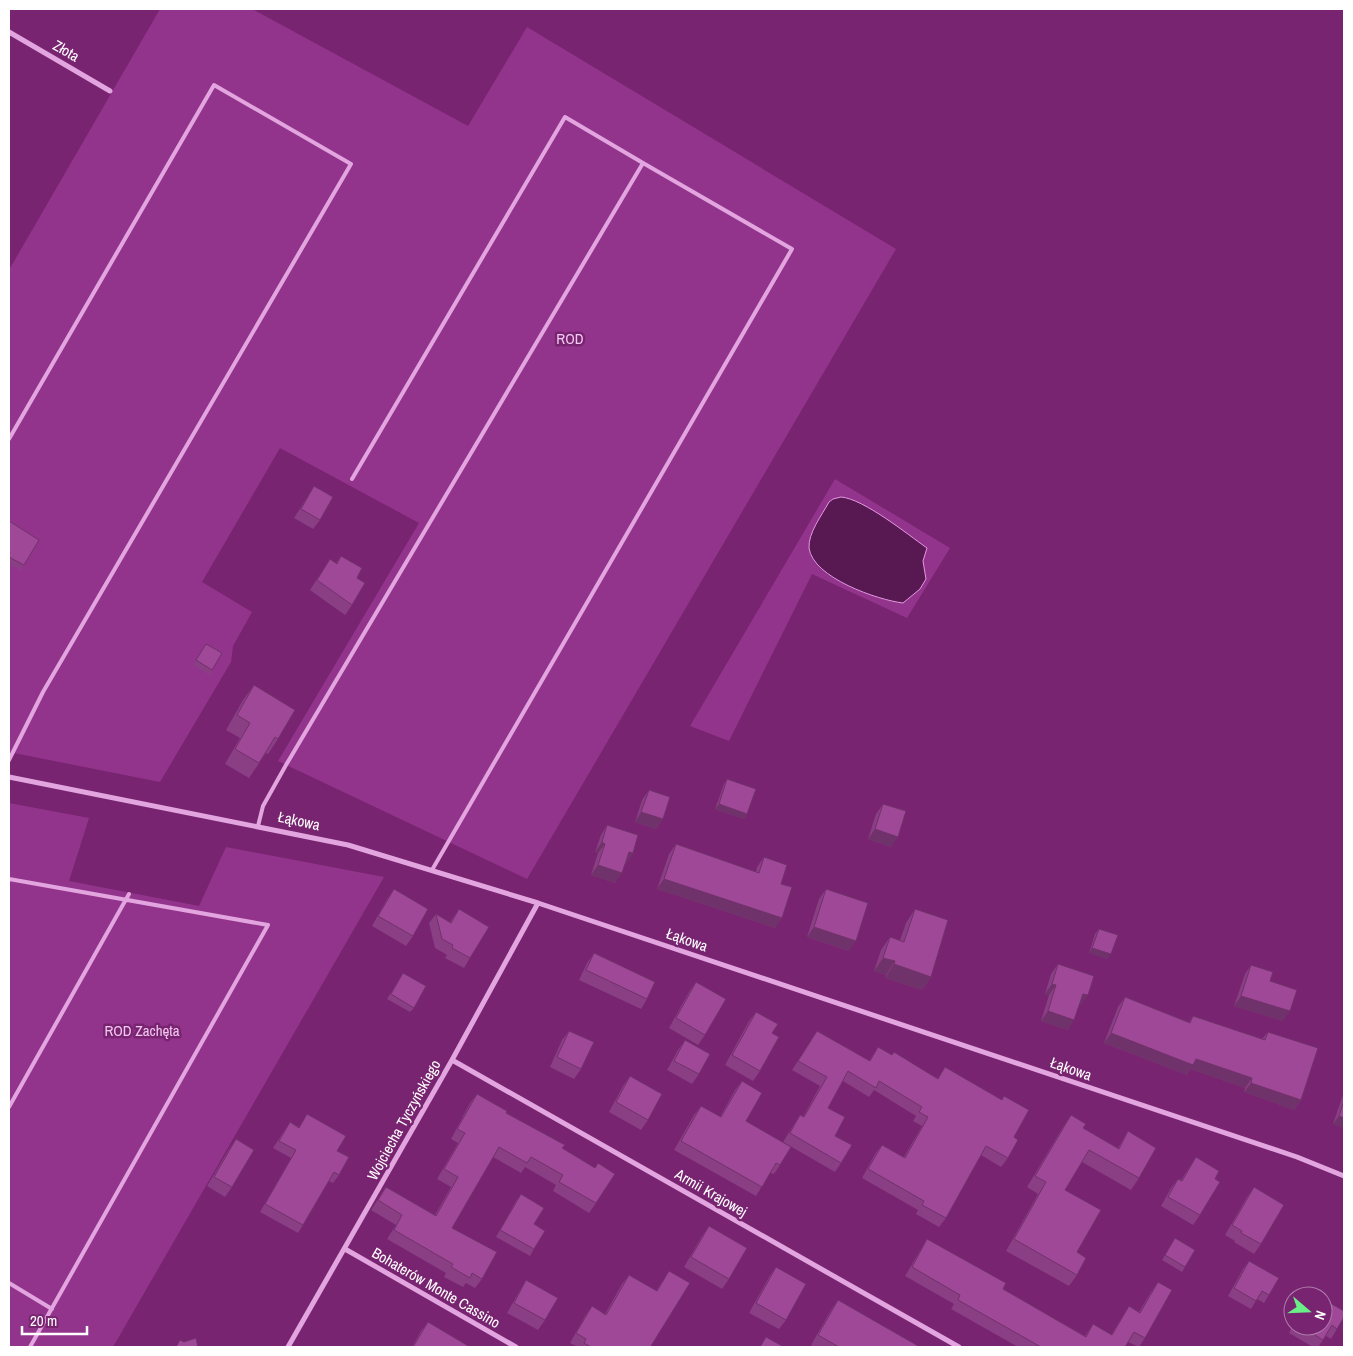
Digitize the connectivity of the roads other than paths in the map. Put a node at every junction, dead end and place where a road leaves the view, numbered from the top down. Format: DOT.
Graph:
graph roads {
  1 [pos="9,32"];
  2 [pos="110,91"];
  3 [pos="643,163"];
  4 [pos="9,439"];
  5 [pos="352,479"];
  6 [pos="9,760"];
  7 [pos="9,777"];
  8 [pos="258,826"];
  9 [pos="432,870"];
  10 [pos="9,879"];
  11 [pos="129,894"];
  12 [pos="125,901"];
  13 [pos="538,902"];
  14 [pos="452,1060"];
  15 [pos="9,1107"];
  16 [pos="1344,1176"];
  17 [pos="344,1249"];
  18 [pos="9,1283"];
  19 [pos="52,1309"];
  20 [pos="30,1347"];
  21 [pos="288,1347"];
  22 [pos="516,1347"];
  23 [pos="959,1347"];
  1 -- 2 [label="street, Złota"];
  3 -- 5 [label="lane"];
  3 -- 8 [label="lane"];
  3 -- 9 [label="lane"];
  4 -- 6 [label="lane"];
  7 -- 8 [label="street, Łąkowa"];
  8 -- 9 [label="street, Łąkowa"];
  9 -- 13 [label="street, Łąkowa"];
  10 -- 12 [label="lane"];
  11 -- 12 [label="lane"];
  12 -- 15 [label="lane"];
  12 -- 19 [label="lane"];
  13 -- 14 [label="street, Wojciecha Tyczyńskiego"];
  13 -- 16 [label="street, Łąkowa"];
  14 -- 17 [label="street, Wojciecha Tyczyńskiego"];
  14 -- 23 [label="street, Armii Krajowej"];
  17 -- 21 [label="street, Wojciecha Tyczyńskiego"];
  17 -- 22 [label="street, Bohaterów Monte Cassino"];
  18 -- 19 [label="lane"];
  19 -- 20 [label="lane"];
}
